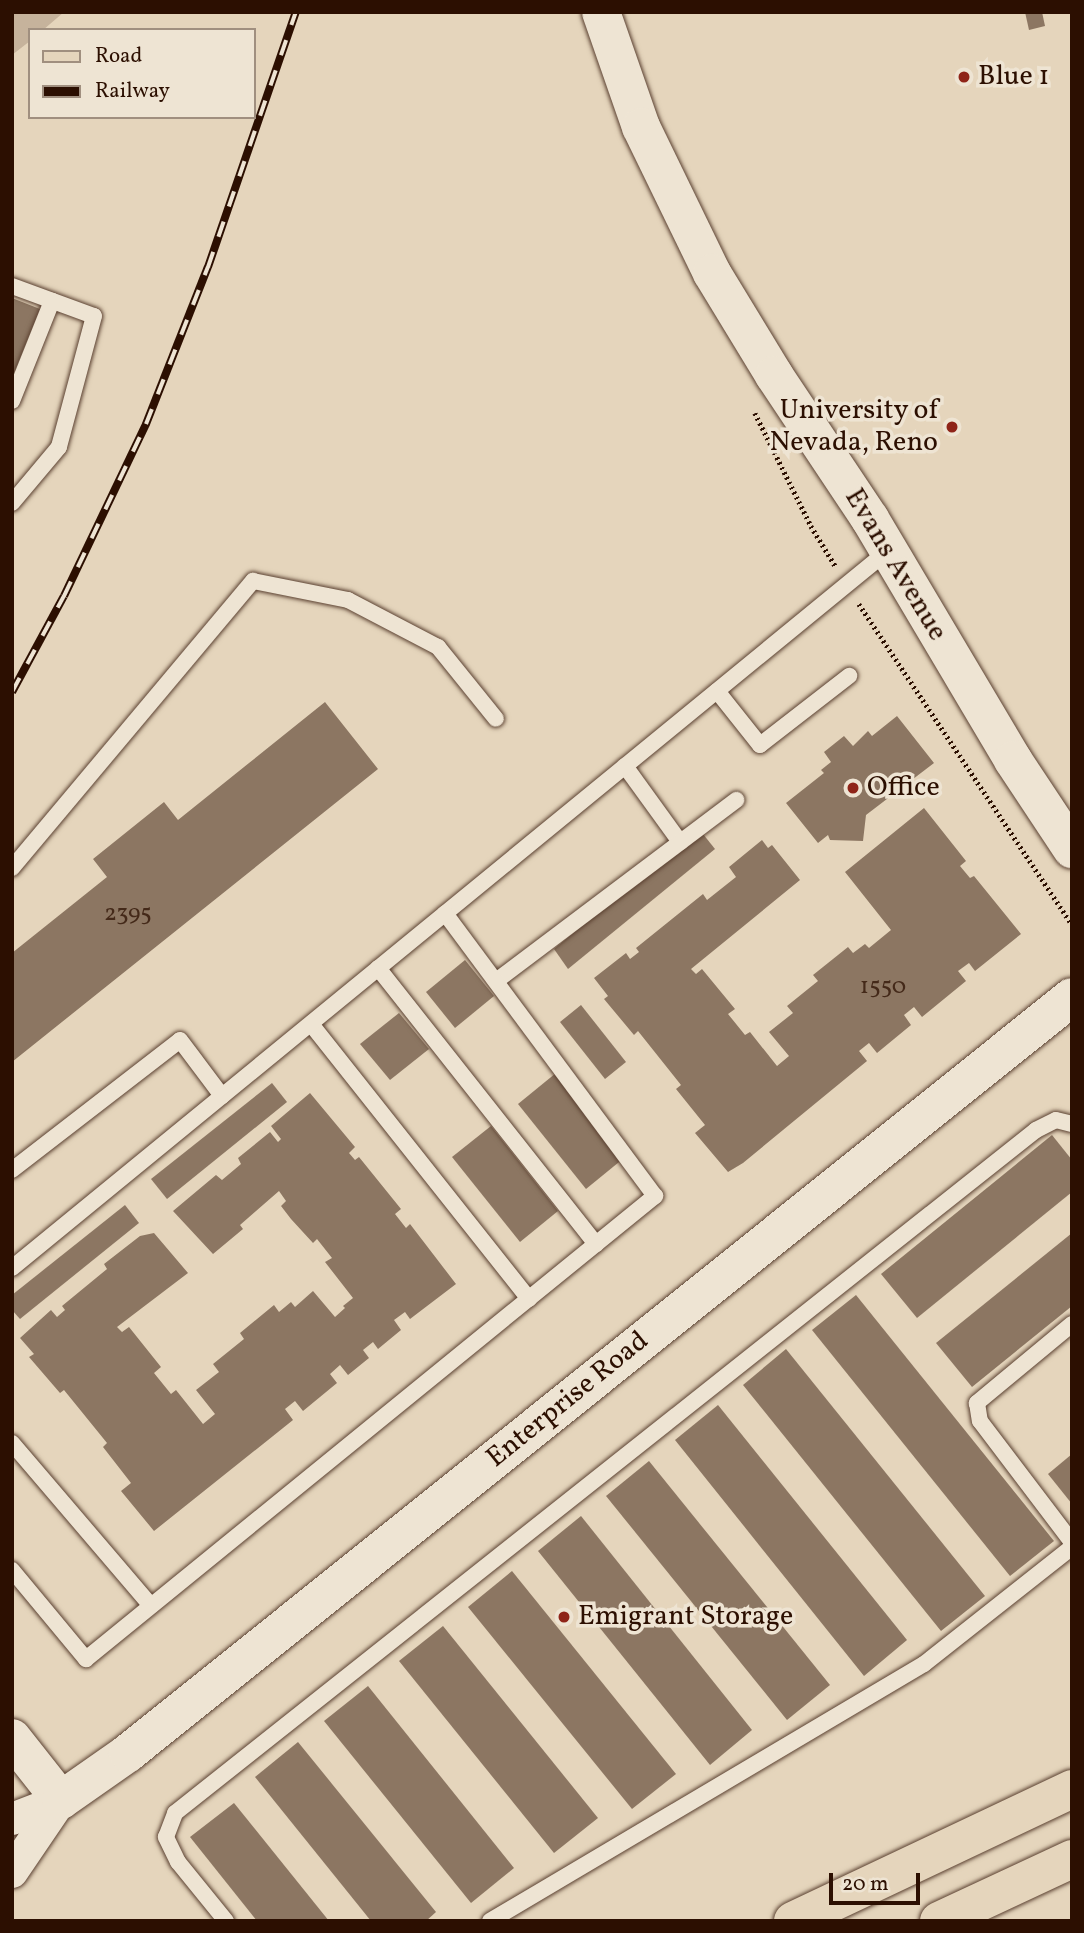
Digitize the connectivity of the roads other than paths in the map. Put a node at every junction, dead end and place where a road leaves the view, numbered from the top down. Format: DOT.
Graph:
graph roads {
  1 [pos="601,12"];
  2 [pos="12,286"];
  3 [pos="52,301"];
  4 [pos="12,401"];
  5 [pos="12,503"];
  6 [pos="889,550"];
  7 [pos="849,676"];
  8 [pos="718,691"];
  9 [pos="496,719"];
  10 [pos="625,766"];
  11 [pos="736,800"];
  12 [pos="681,842"];
  13 [pos="1072,849"];
  14 [pos="12,867"];
  15 [pos="445,913"];
  16 [pos="378,968"];
  17 [pos="496,981"];
  18 [pos="1072,996"];
  19 [pos="311,1024"];
  20 [pos="222,1096"];
  21 [pos="1072,1124"];
  22 [pos="12,1170"];
  23 [pos="596,1244"];
  24 [pos="12,1268"];
  25 [pos="529,1298"];
  26 [pos="1072,1324"];
  27 [pos="12,1443"];
  28 [pos="1072,1542"];
  29 [pos="1072,1547"];
  30 [pos="12,1570"];
  31 [pos="151,1606"];
  32 [pos="12,1738"];
  33 [pos="1072,1789"];
  34 [pos="61,1800"];
  35 [pos="12,1819"];
  36 [pos="1072,1859"];
  37 [pos="12,1872"];
  38 [pos="226,1921"];
  39 [pos="490,1921"];
  40 [pos="793,1921"];
  41 [pos="939,1921"];
  1 -- 6 [label="street, Evans Avenue"];
  2 -- 3 [label="lane"];
  3 -- 4 [label="lane"];
  3 -- 5 [label="lane"];
  6 -- 8 [label="lane"];
  6 -- 13 [label="street, Evans Avenue"];
  7 -- 8 [label="lane"];
  8 -- 10 [label="lane"];
  9 -- 14 [label="lane"];
  10 -- 12 [label="lane"];
  10 -- 15 [label="lane"];
  11 -- 12 [label="lane"];
  12 -- 17 [label="lane"];
  15 -- 16 [label="lane"];
  15 -- 17 [label="lane"];
  16 -- 19 [label="lane"];
  16 -- 23 [label="lane"];
  17 -- 23 [label="lane"];
  18 -- 34 [label="street, Enterprise Road"];
  19 -- 20 [label="lane"];
  19 -- 25 [label="lane"];
  20 -- 22 [label="lane"];
  20 -- 24 [label="lane"];
  21 -- 38 [label="lane"];
  23 -- 25 [label="lane"];
  25 -- 31 [label="lane"];
  26 -- 28 [label="lane"];
  27 -- 31 [label="lane"];
  29 -- 39 [label="lane"];
  30 -- 31 [label="lane"];
  32 -- 34 [label="street"];
  33 -- 40 [label="main road"];
  34 -- 35 [label="street, Enterprise Road"];
  34 -- 37 [label="street, Enterprise Road"];
  36 -- 41 [label="main road"];
}
